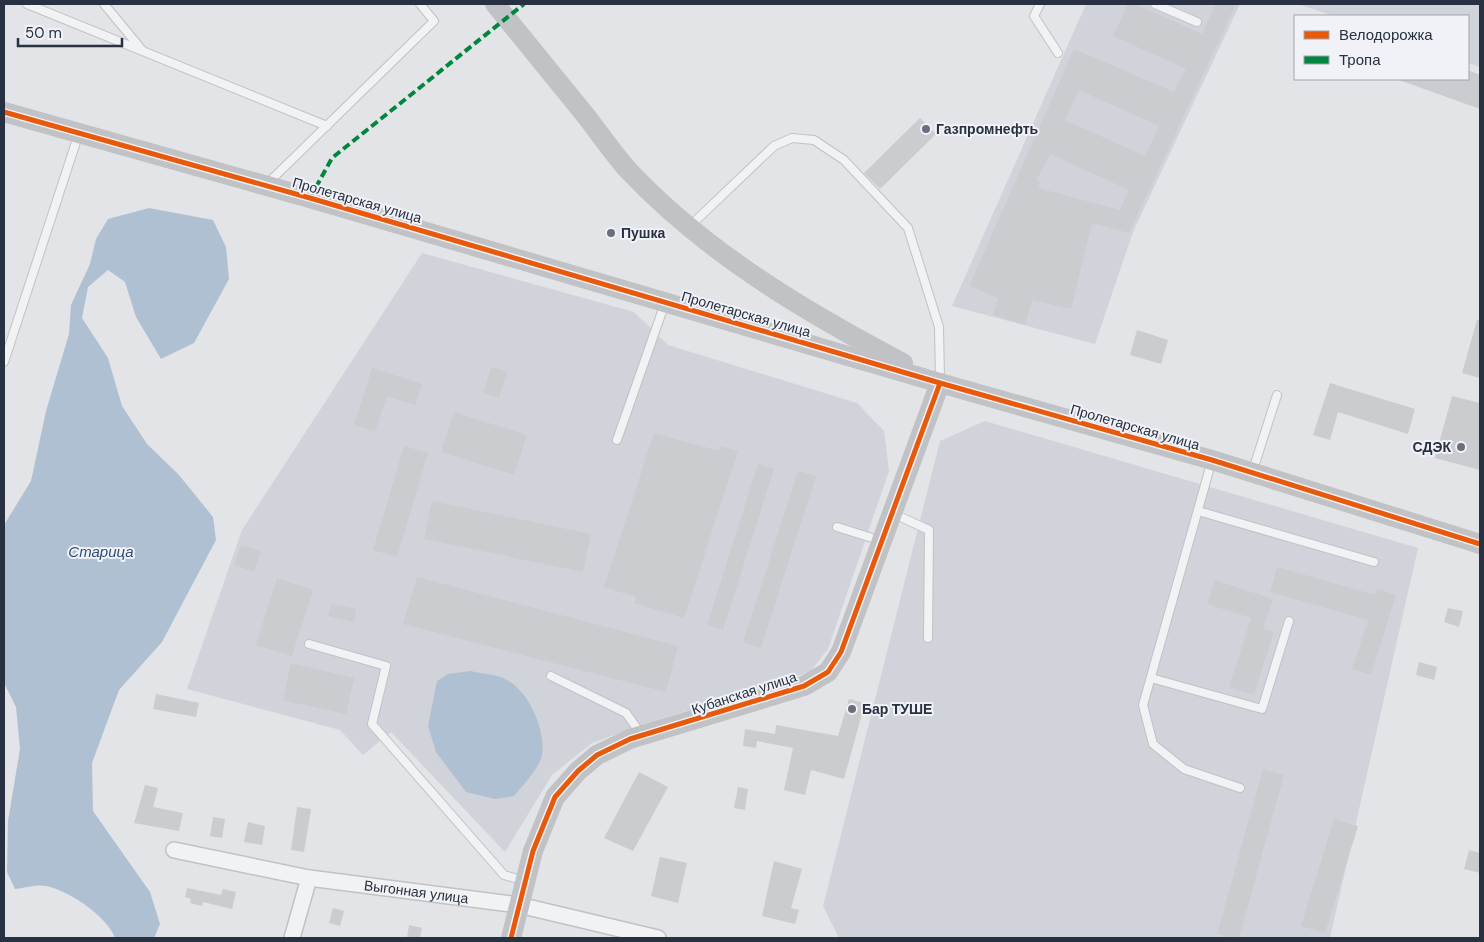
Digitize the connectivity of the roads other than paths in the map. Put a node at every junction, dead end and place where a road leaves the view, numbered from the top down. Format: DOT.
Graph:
graph roads {
  1 [pos="27,4"];
  2 [pos="104,4"];
  3 [pos="420,4"];
  4 [pos="496,4"];
  5 [pos="1040,4"];
  6 [pos="1155,4"];
  7 [pos="1197,22"];
  8 [pos="144,51"];
  9 [pos="1058,53"];
  10 [pos="4,112"];
  11 [pos="327,126"];
  12 [pos="79,133"];
  13 [pos="265,186"];
  14 [pos="690,226"];
  15 [pos="666,302"];
  16 [pos="4,362"];
  17 [pos="940,383"];
  18 [pos="1277,395"];
  19 [pos="617,440"];
  20 [pos="1212,460"];
  21 [pos="1252,473"];
  22 [pos="1198,511"];
  23 [pos="892,513"];
  24 [pos="837,527"];
  25 [pos="882,541"];
  26 [pos="1480,544"];
  27 [pos="1374,562"];
  28 [pos="1289,621"];
  29 [pos="928,638"];
  30 [pos="309,644"];
  31 [pos="551,676"];
  32 [pos="1151,678"];
  33 [pos="642,736"];
  34 [pos="1240,788"];
  35 [pos="174,850"];
  36 [pos="309,878"];
  37 [pos="525,881"];
  38 [pos="519,905"];
  39 [pos="292,938"];
  40 [pos="511,938"];
  41 [pos="658,938"];
  1 -- 8 [label="lane"];
  2 -- 8 [label="lane"];
  3 -- 11 [label="lane"];
  4 -- 14 [label="street"];
  5 -- 9 [label="lane"];
  6 -- 7 [label="lane"];
  8 -- 11 [label="lane"];
  10 -- 12 [label="street, Пролетарская улица"];
  11 -- 13 [label="lane"];
  12 -- 13 [label="street, Пролетарская улица"];
  12 -- 16 [label="lane"];
  13 -- 15 [label="street, Пролетарская улица"];
  14 -- 17 [label="street"];
  14 -- 17 [label="lane"];
  15 -- 17 [label="street, Пролетарская улица"];
  15 -- 19 [label="lane"];
  17 -- 20 [label="street, Пролетарская улица"];
  17 -- 23 [label="street, Кубанская улица"];
  18 -- 21 [label="lane"];
  20 -- 21 [label="street, Пролетарская улица"];
  20 -- 22 [label="lane"];
  21 -- 26 [label="street, Пролетарская улица"];
  22 -- 27 [label="lane"];
  22 -- 32 [label="lane"];
  23 -- 25 [label="street, Кубанская улица"];
  23 -- 29 [label="lane"];
  24 -- 25 [label="lane"];
  25 -- 33 [label="street, Кубанская улица"];
  28 -- 32 [label="lane"];
  30 -- 37 [label="lane"];
  31 -- 33 [label="lane"];
  32 -- 34 [label="lane"];
  33 -- 37 [label="street, Кубанская улица"];
  35 -- 36 [label="street, Выгонная улица"];
  36 -- 38 [label="street, Выгонная улица"];
  36 -- 39 [label="street"];
  37 -- 38 [label="street, Кубанская улица"];
  38 -- 40 [label="street, Кубанская улица"];
  38 -- 41 [label="street, Выгонная улица"];
}
